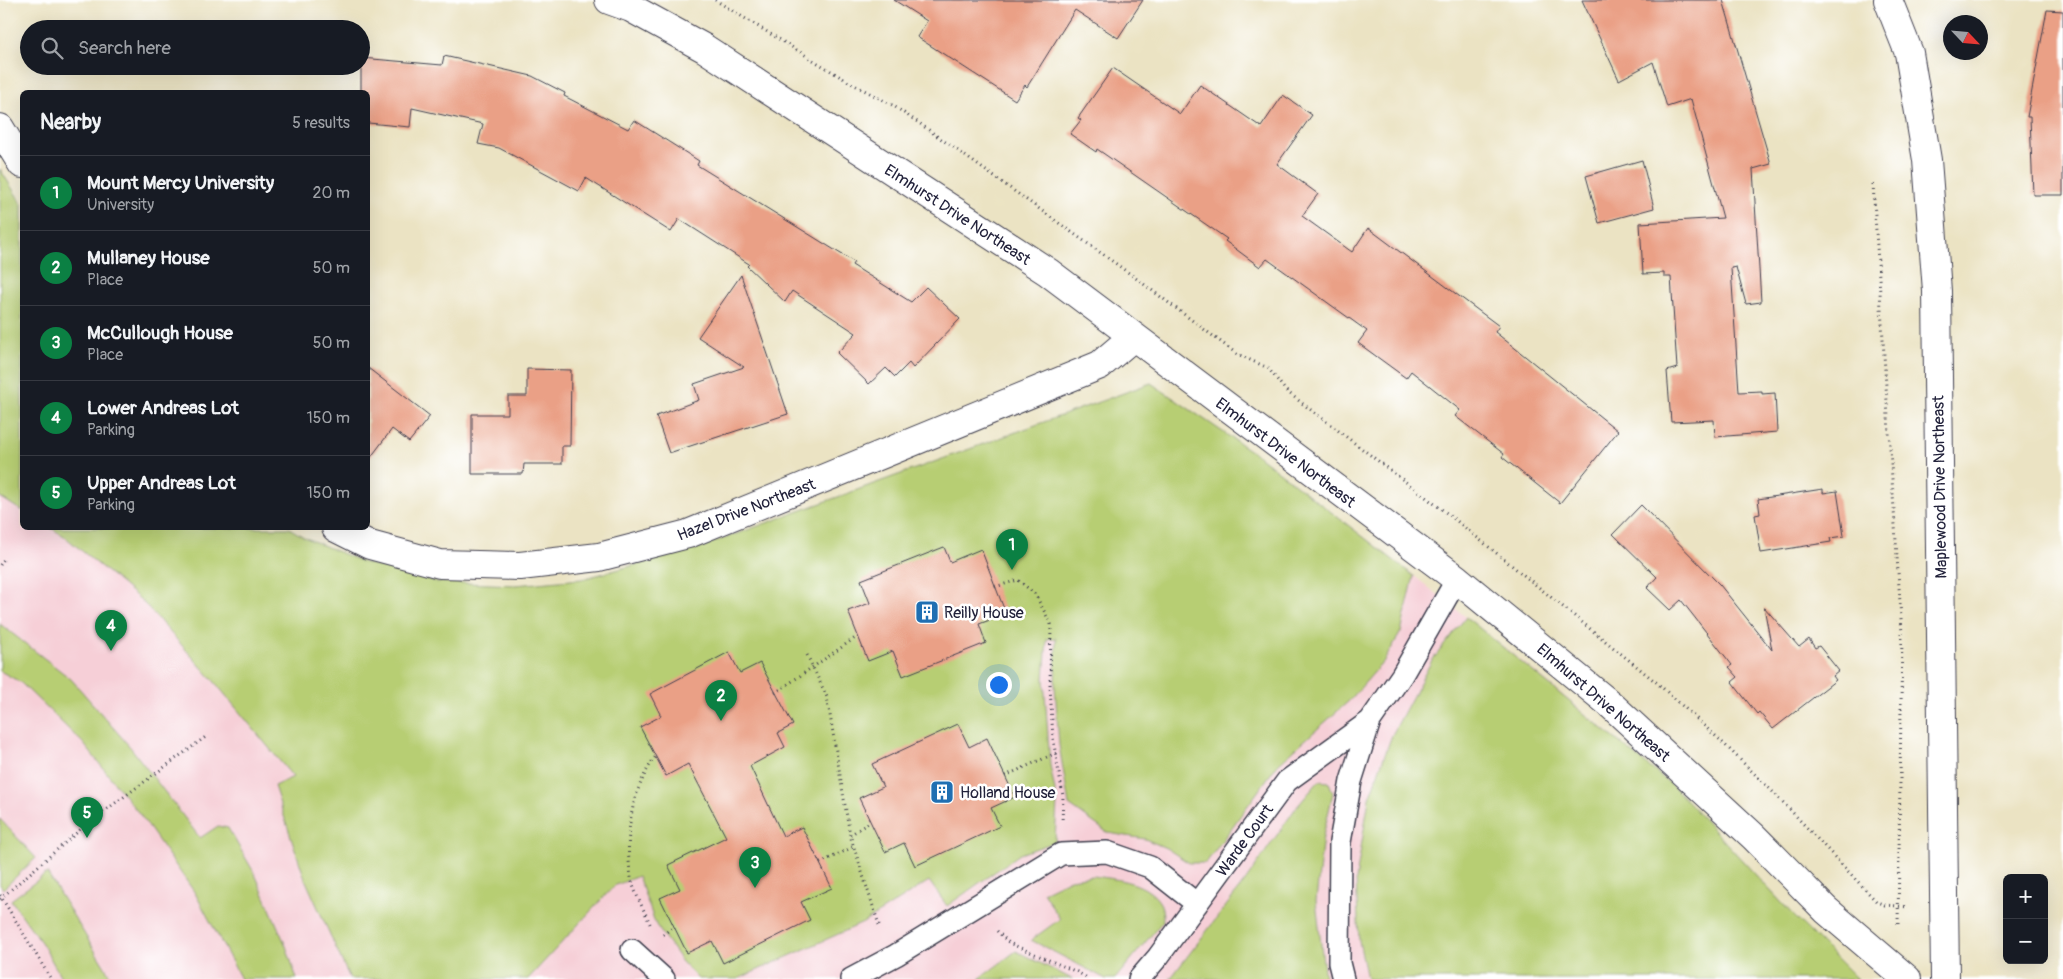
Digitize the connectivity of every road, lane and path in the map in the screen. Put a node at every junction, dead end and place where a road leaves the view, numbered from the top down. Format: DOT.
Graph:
graph roads {
  1 [pos="609,0"];
  2 [pos="1888,0"];
  3 [pos="0,128"];
  4 [pos="20,161"];
  5 [pos="1873,184"];
  6 [pos="1133,337"];
  7 [pos="340,530"];
  8 [pos="5,557"];
  9 [pos="0,565"];
  10 [pos="1457,579"];
  11 [pos="996,587"];
  12 [pos="858,636"];
  13 [pos="807,655"];
  14 [pos="813,667"];
  15 [pos="775,692"];
  16 [pos="1370,721"];
  17 [pos="207,736"];
  18 [pos="1056,753"];
  19 [pos="656,756"];
  20 [pos="1005,776"];
  21 [pos="870,822"];
  22 [pos="850,835"];
  23 [pos="854,847"];
  24 [pos="1061,854"];
  25 [pos="820,863"];
  26 [pos="1,897"];
  27 [pos="1197,904"];
  28 [pos="973,908"];
  29 [pos="674,926"];
  30 [pos="653,932"];
  31 [pos="658,939"];
  32 [pos="632,950"];
  33 [pos="890,959"];
  34 [pos="1901,974"];
  35 [pos="51,979"];
  36 [pos="664,979"];
  37 [pos="851,979"];
  38 [pos="1089,979"];
  39 [pos="1139,979"];
  40 [pos="1343,979"];
  41 [pos="1945,979"];
  1 -- 6 [label="street, Elmhurst Drive Northeast"];
  2 -- 41 [label="street, Maplewood Drive Northeast"];
  3 -- 4 [label="street"];
  5 -- 34 [label="path"];
  6 -- 7 [label="street, Hazel Drive Northeast"];
  6 -- 10 [label="street, Elmhurst Drive Northeast"];
  8 -- 9 [label="path"];
  10 -- 16 [label="lane"];
  10 -- 34 [label="street, Elmhurst Drive Northeast"];
  11 -- 18 [label="path"];
  12 -- 14 [label="path"];
  13 -- 14 [label="path"];
  14 -- 15 [label="path"];
  14 -- 22 [label="path"];
  16 -- 27 [label="lane, Warde Court"];
  16 -- 40 [label="lane"];
  17 -- 26 [label="path"];
  18 -- 20 [label="path"];
  18 -- 24 [label="path"];
  19 -- 30 [label="path"];
  21 -- 22 [label="path"];
  22 -- 23 [label="path"];
  23 -- 25 [label="path"];
  23 -- 33 [label="path"];
  24 -- 27 [label="lane"];
  24 -- 28 [label="lane"];
  26 -- 35 [label="path"];
  27 -- 39 [label="lane, Warde Court"];
  28 -- 33 [label="lane"];
  28 -- 38 [label="path"];
  29 -- 31 [label="path"];
  32 -- 36 [label="lane"];
  33 -- 37 [label="lane"];
}
